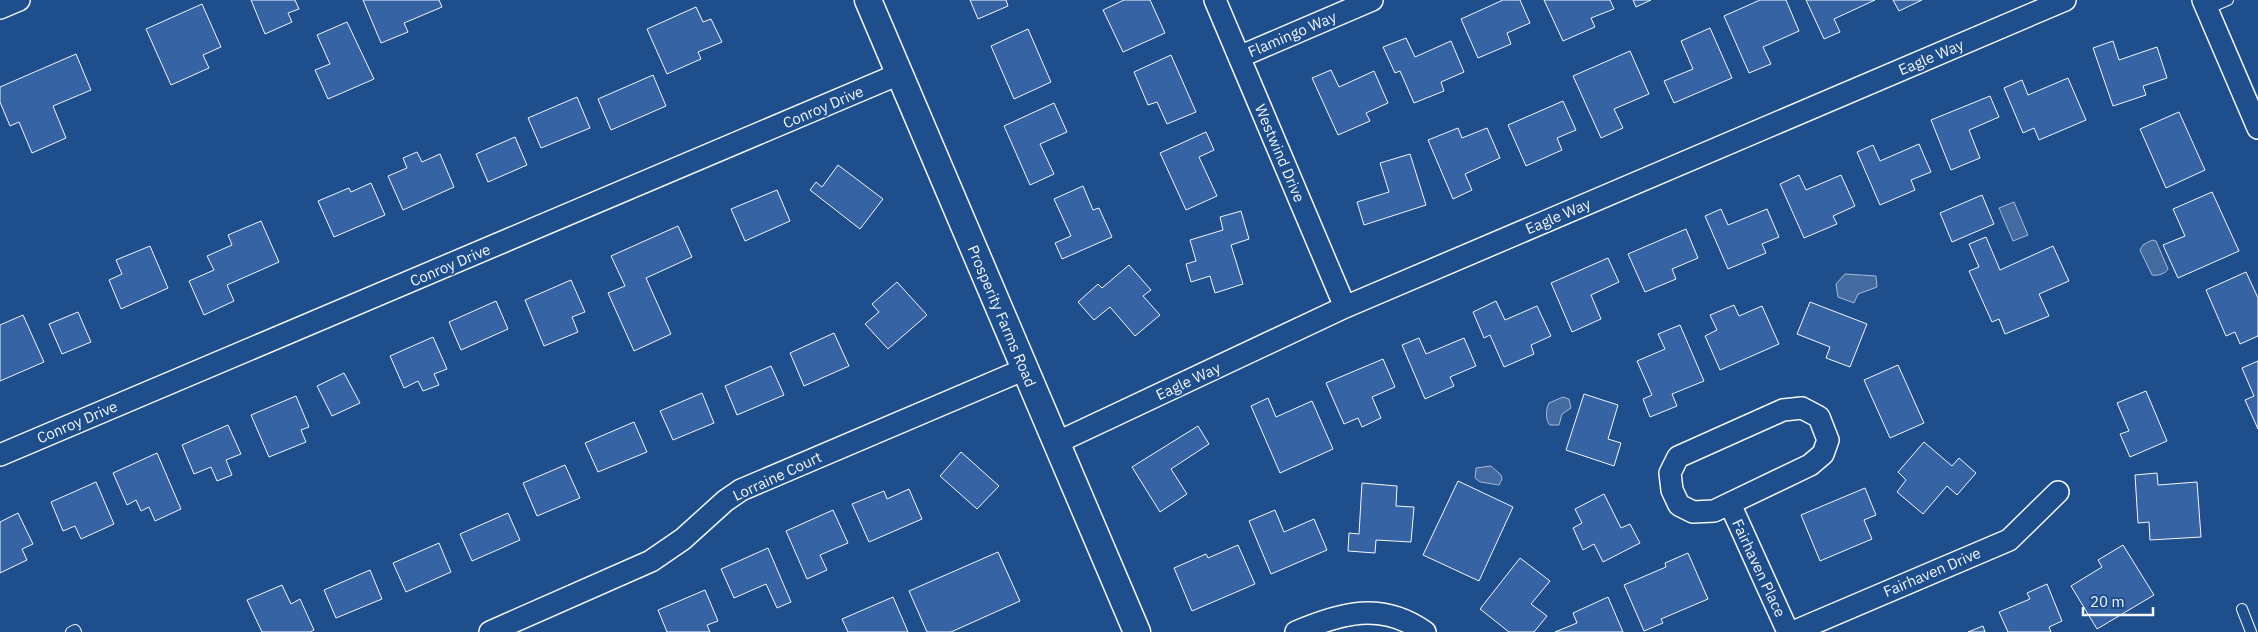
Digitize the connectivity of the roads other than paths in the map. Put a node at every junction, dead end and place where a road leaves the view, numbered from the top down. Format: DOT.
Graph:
graph roads {
  1 [pos="19,0"];
  2 [pos="868,0"];
  3 [pos="1215,0"];
  4 [pos="1372,0"];
  5 [pos="2065,0"];
  6 [pos="2228,0"];
  7 [pos="2205,4"];
  8 [pos="0,8"];
  9 [pos="1239,57"];
  10 [pos="899,74"];
  11 [pos="2258,128"];
  12 [pos="1345,306"];
  13 [pos="1024,369"];
  14 [pos="1056,444"];
  15 [pos="0,455"];
  16 [pos="2058,492"];
  17 [pos="1730,504"];
  18 [pos="2242,609"];
  19 [pos="71,632"];
  20 [pos="76,632"];
  21 [pos="490,632"];
  22 [pos="1137,632"];
  23 [pos="1296,632"];
  24 [pos="1425,632"];
  25 [pos="1788,632"];
  26 [pos="1793,632"];
  27 [pos="2251,632"];
  1 -- 8 [label="street"];
  2 -- 10 [label="street, Prosperity Farms Road"];
  3 -- 9 [label="street, Westwind Drive"];
  4 -- 9 [label="street, Flamingo Way"];
  5 -- 12 [label="street, Eagle Way"];
  6 -- 7 [label="lane"];
  7 -- 11 [label="street"];
  9 -- 12 [label="street, Westwind Drive"];
  10 -- 13 [label="street, Prosperity Farms Road"];
  10 -- 15 [label="street, Conroy Drive"];
  12 -- 14 [label="street, Eagle Way"];
  13 -- 14 [label="street, Prosperity Farms Road"];
  13 -- 21 [label="street, Lorraine Court"];
  14 -- 22 [label="street, Prosperity Farms Road"];
  16 -- 26 [label="street, Fairhaven Drive"];
  17 -- 17 [label="street, Fairhaven Place"];
  17 -- 25 [label="street, Fairhaven Place"];
  18 -- 27 [label="lane"];
  19 -- 20 [label="lane"];
  23 -- 24 [label="street"];
}
